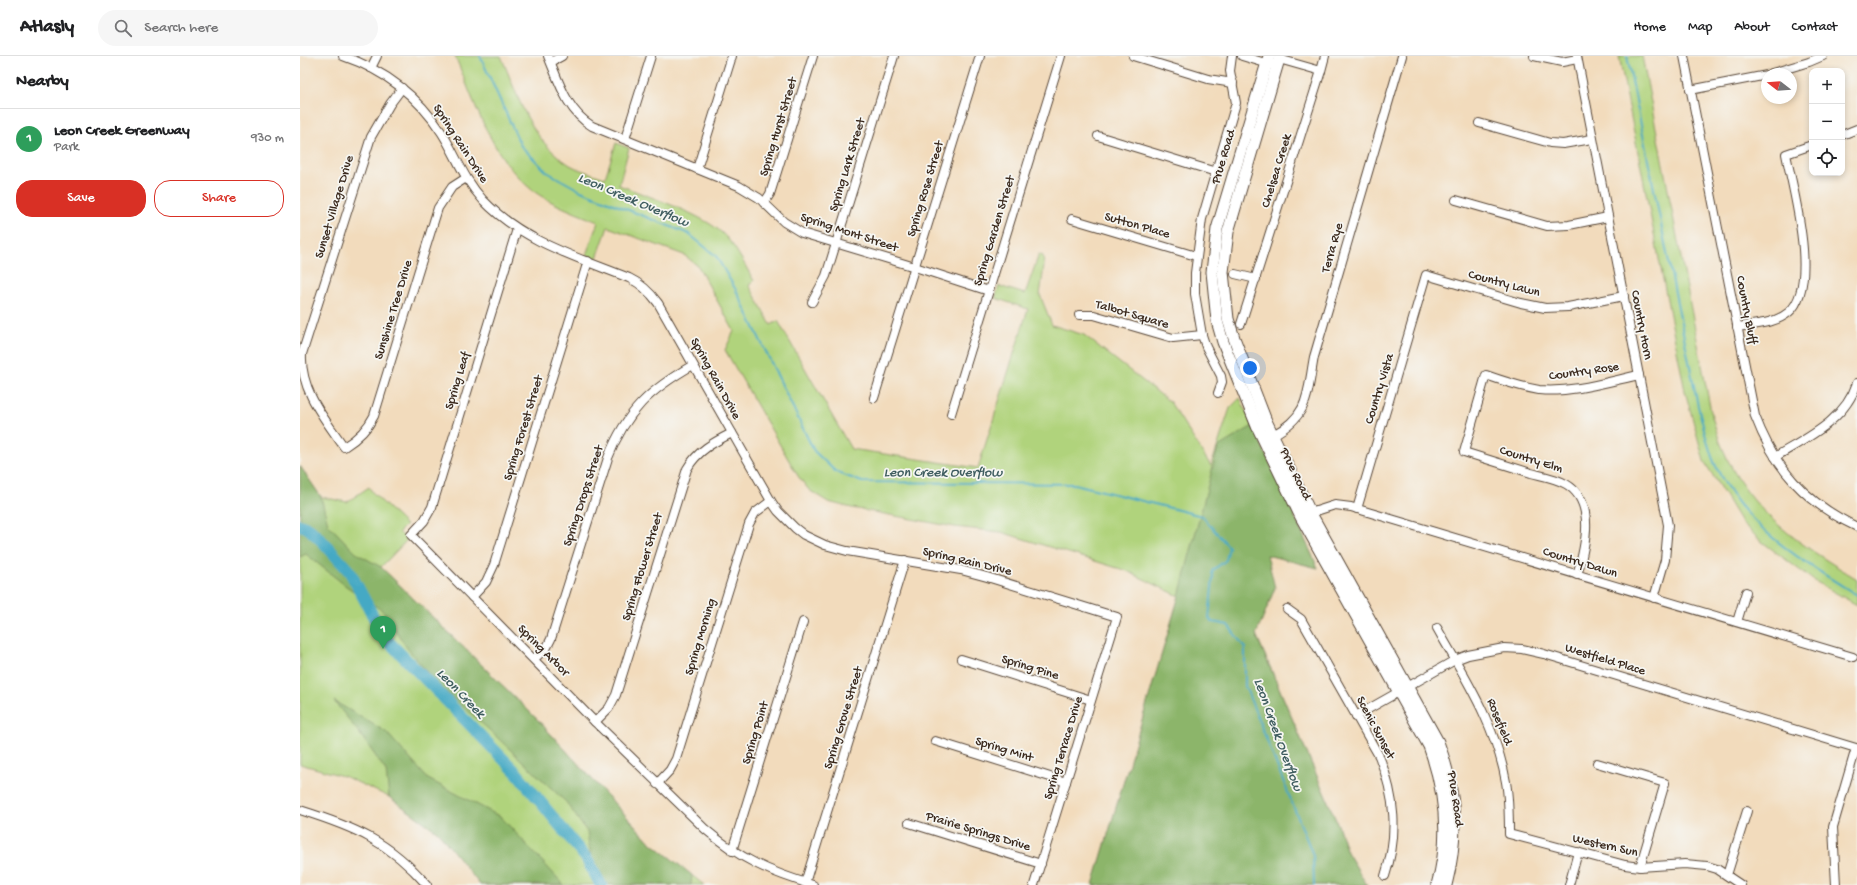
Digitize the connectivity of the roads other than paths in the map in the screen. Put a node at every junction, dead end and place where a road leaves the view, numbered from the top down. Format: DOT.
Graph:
graph roads {
  1 [pos="343,56"];
  2 [pos="377,56"];
  3 [pos="562,56"];
  4 [pos="650,56"];
  5 [pos="732,56"];
  6 [pos="814,56"];
  7 [pos="894,56"];
  8 [pos="980,56"];
  9 [pos="1061,56"];
  10 [pos="1133,56"];
  11 [pos="1232,56"];
  12 [pos="1242,56"];
  13 [pos="1325,56"];
  14 [pos="1402,56"];
  15 [pos="1534,56"];
  16 [pos="1684,56"];
  17 [pos="1823,56"];
  18 [pos="1251,57"];
  19 [pos="1577,58"];
  20 [pos="549,59"];
  21 [pos="1274,60"];
  22 [pos="372,68"];
  23 [pos="1788,68"];
  24 [pos="1320,71"];
  25 [pos="1761,75"];
  26 [pos="1233,83"];
  27 [pos="402,88"];
  28 [pos="1690,90"];
  29 [pos="1479,123"];
  30 [pos="1857,129"];
  31 [pos="1845,134"];
  32 [pos="1098,136"];
  33 [pos="625,139"];
  34 [pos="1592,139"];
  35 [pos="1809,146"];
  36 [pos="697,169"];
  37 [pos="1216,172"];
  38 [pos="466,178"];
  39 [pos="1456,200"];
  40 [pos="764,203"];
  41 [pos="1608,217"];
  42 [pos="1072,219"];
  43 [pos="518,229"];
  44 [pos="1217,229"];
  45 [pos="1228,232"];
  46 [pos="836,244"];
  47 [pos="1196,256"];
  48 [pos="588,261"];
  49 [pos="915,267"];
  50 [pos="1235,274"];
  51 [pos="1426,275"];
  52 [pos="1256,279"];
  53 [pos="989,291"];
  54 [pos="1624,296"];
  55 [pos="812,302"];
  56 [pos="1079,315"];
  57 [pos="1241,324"];
  58 [pos="1737,327"];
  59 [pos="1202,335"];
  60 [pos="693,365"];
  61 [pos="1639,375"];
  62 [pos="1857,383"];
  63 [pos="1218,393"];
  64 [pos="874,398"];
  65 [pos="951,414"];
  66 [pos="732,433"];
  67 [pos="1273,435"];
  68 [pos="344,447"];
  69 [pos="1464,452"];
  70 [pos="1775,457"];
  71 [pos="771,501"];
  72 [pos="1357,509"];
  73 [pos="1305,514"];
  74 [pos="1857,527"];
  75 [pos="411,535"];
  76 [pos="905,560"];
  77 [pos="1577,575"];
  78 [pos="1746,592"];
  79 [pos="472,597"];
  80 [pos="1654,598"];
  81 [pos="1287,609"];
  82 [pos="1117,618"];
  83 [pos="803,622"];
  84 [pos="1737,622"];
  85 [pos="1437,628"];
  86 [pos="1853,656"];
  87 [pos="534,659"];
  88 [pos="961,659"];
  89 [pos="1455,660"];
  90 [pos="1404,689"];
  91 [pos="1091,700"];
  92 [pos="1356,716"];
  93 [pos="595,722"];
  94 [pos="935,741"];
  95 [pos="1597,763"];
  96 [pos="1066,782"];
  97 [pos="657,784"];
  98 [pos="300,810"];
  99 [pos="1747,811"];
  100 [pos="909,823"];
  101 [pos="1509,834"];
  102 [pos="732,851"];
  103 [pos="1578,852"];
  104 [pos="1041,864"];
  105 [pos="1640,867"];
  106 [pos="1727,875"];
  107 [pos="1385,876"];
  108 [pos="809,884"];
  109 [pos="427,885"];
  110 [pos="1034,885"];
  111 [pos="1437,885"];
  112 [pos="1446,885"];
  113 [pos="1568,885"];
  114 [pos="1740,885"];
  115 [pos="1836,885"];
  1 -- 22 [label="street, Spring Rain Drive"];
  2 -- 22 [label="street"];
  3 -- 20 [label="street"];
  4 -- 33 [label="street"];
  5 -- 36 [label="street"];
  6 -- 40 [label="street, Spring Hurst Street"];
  7 -- 46 [label="street, Spring Lark Street"];
  8 -- 49 [label="street, Spring Rose Street"];
  9 -- 53 [label="street, Spring Garden Street"];
  10 -- 26 [label="street"];
  11 -- 26 [label="street"];
  12 -- 18 [label="street"];
  13 -- 24 [label="street, Chelsea Creek"];
  14 -- 67 [label="street, Terra Rye"];
  15 -- 19 [label="street"];
  16 -- 28 [label="street, Country Bluff"];
  17 -- 23 [label="street"];
  18 -- 21 [label="street"];
  19 -- 34 [label="street, Country Horn"];
  20 -- 33 [label="street, Spring Mont Street"];
  21 -- 24 [label="street"];
  21 -- 44 [label="main road, Prue Road"];
  21 -- 45 [label="main road, Prue Road"];
  22 -- 27 [label="street, Spring Rain Drive"];
  24 -- 52 [label="street, Chelsea Creek"];
  25 -- 28 [label="street"];
  26 -- 37 [label="street"];
  27 -- 38 [label="street, Spring Rain Drive"];
  27 -- 68 [label="street, Sunset Village Drive"];
  28 -- 58 [label="street, Country Bluff"];
  29 -- 34 [label="street"];
  30 -- 31 [label="street"];
  32 -- 37 [label="street"];
  33 -- 36 [label="street, Spring Mont Street"];
  34 -- 41 [label="street, Country Horn"];
  35 -- 58 [label="street"];
  36 -- 40 [label="street, Spring Mont Street"];
  37 -- 47 [label="street"];
  38 -- 43 [label="street, Spring Rain Drive"];
  38 -- 68 [label="street, Sunshine Tree Drive"];
  39 -- 41 [label="street"];
  40 -- 46 [label="street, Spring Mont Street"];
  41 -- 54 [label="street, Country Horn"];
  42 -- 47 [label="street, Sutton Place"];
  43 -- 48 [label="street, Spring Rain Drive"];
  43 -- 75 [label="street, Spring Leaf"];
  44 -- 45 [label="main road"];
  44 -- 73 [label="main road, Prue Road"];
  45 -- 67 [label="main road, Prue Road"];
  46 -- 49 [label="street, Spring Mont Street"];
  46 -- 55 [label="street, Spring Lark Street"];
  47 -- 59 [label="street"];
  48 -- 60 [label="street, Spring Rain Drive"];
  48 -- 79 [label="street, Spring Forest Street"];
  49 -- 53 [label="street, Spring Mont Street"];
  49 -- 64 [label="street, Spring Rose Street"];
  50 -- 52 [label="street"];
  51 -- 54 [label="street, Country Lawn"];
  51 -- 72 [label="street, Country Vista"];
  52 -- 57 [label="street, Chelsea Creek"];
  53 -- 65 [label="street, Spring Garden Street"];
  54 -- 61 [label="street, Country Horn"];
  56 -- 59 [label="street, Talbot Square"];
  58 -- 70 [label="street, Country Bluff"];
  59 -- 63 [label="street"];
  60 -- 66 [label="street, Spring Rain Drive"];
  60 -- 87 [label="street, Spring Drops Street"];
  61 -- 69 [label="street, Country Rose"];
  61 -- 80 [label="street, Country Horn"];
  62 -- 70 [label="street"];
  66 -- 71 [label="street, Spring Rain Drive"];
  66 -- 93 [label="street, Spring Flower Street"];
  67 -- 73 [label="main road, Prue Road"];
  69 -- 77 [label="street, Country Elm"];
  70 -- 74 [label="street, Country Bluff"];
  71 -- 76 [label="street, Spring Rain Drive"];
  71 -- 97 [label="street, Spring Morning"];
  72 -- 73 [label="street, Country Dawn"];
  72 -- 77 [label="street, Country Dawn"];
  73 -- 90 [label="main road, Prue Road"];
  75 -- 79 [label="street, Spring Arbor"];
  76 -- 82 [label="street, Spring Rain Drive"];
  76 -- 108 [label="street, Spring Grove Street"];
  77 -- 80 [label="street, Country Dawn"];
  78 -- 84 [label="street"];
  79 -- 87 [label="street, Spring Arbor"];
  80 -- 84 [label="street, Country Dawn"];
  81 -- 92 [label="street, Scenic Sunset"];
  82 -- 91 [label="street, Spring Terrace Drive"];
  83 -- 102 [label="street, Spring Point"];
  84 -- 86 [label="street, Country Dawn"];
  85 -- 89 [label="street, Rosefield"];
  87 -- 93 [label="street, Spring Arbor"];
  88 -- 91 [label="street, Spring Pine"];
  89 -- 90 [label="street, Westfield Place"];
  89 -- 101 [label="street, Rosefield"];
  89 -- 115 [label="street, Westfield Place"];
  90 -- 92 [label="street, Westfield Place"];
  90 -- 111 [label="main road, Prue Road"];
  90 -- 112 [label="main road, Prue Road"];
  91 -- 96 [label="street, Spring Terrace Drive"];
  92 -- 107 [label="street, Scenic Sunset"];
  93 -- 97 [label="street, Spring Arbor"];
  94 -- 96 [label="street, Spring Mint"];
  95 -- 105 [label="street"];
  96 -- 104 [label="street, Spring Terrace Drive"];
  97 -- 102 [label="street, Spring Arbor"];
  98 -- 109 [label="street"];
  99 -- 106 [label="street"];
  100 -- 104 [label="street, Prairie Springs Drive"];
  101 -- 103 [label="street, Western Sun"];
  102 -- 108 [label="street, Spring Arbor"];
  103 -- 105 [label="street, Western Sun"];
  103 -- 113 [label="street"];
  104 -- 110 [label="street, Spring Terrace Drive"];
  105 -- 106 [label="street, Western Sun"];
  106 -- 114 [label="street, Western Sun"];
}
